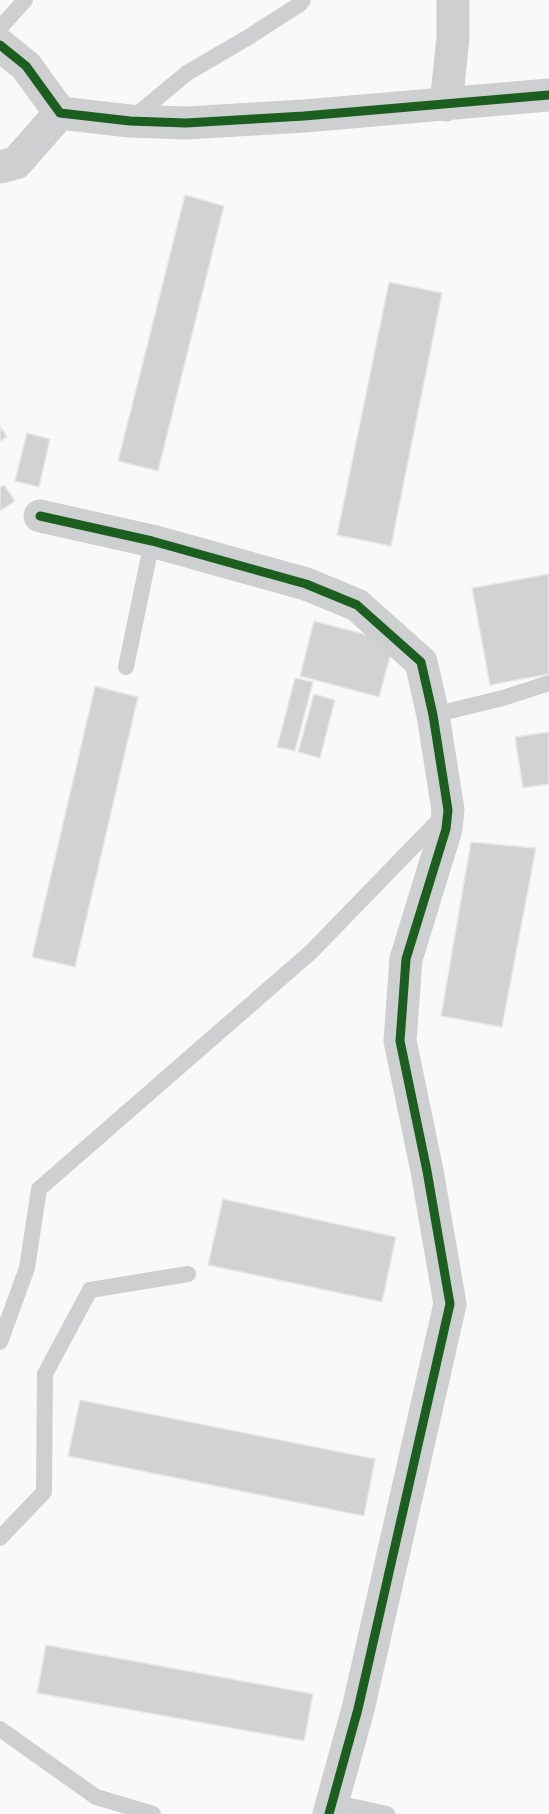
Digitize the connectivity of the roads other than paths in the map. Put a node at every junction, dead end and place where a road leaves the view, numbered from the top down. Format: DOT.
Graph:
graph roads {
  1 [pos="25,0"];
  2 [pos="303,0"];
  3 [pos="453,0"];
  4 [pos="0,28"];
  5 [pos="0,45"];
  6 [pos="549,95"];
  7 [pos="446,105"];
  8 [pos="60,113"];
  9 [pos="130,121"];
  10 [pos="0,166"];
  11 [pos="40,516"];
  12 [pos="152,541"];
  13 [pos="126,667"];
  14 [pos="549,682"];
  15 [pos="433,715"];
  16 [pos="448,810"];
  17 [pos="188,1274"];
  18 [pos="0,1342"];
  19 [pos="0,1538"];
  20 [pos="0,1729"];
  21 [pos="331,1808"];
  22 [pos="153,1814"];
  23 [pos="387,1814"];
  1 -- 4 [label="lane"];
  2 -- 9 [label="lane"];
  3 -- 7 [label="street"];
  5 -- 8 [label="street"];
  6 -- 7 [label="street"];
  7 -- 9 [label="street"];
  8 -- 9 [label="street"];
  8 -- 10 [label="street"];
  11 -- 12 [label="street"];
  12 -- 13 [label="lane"];
  12 -- 15 [label="street"];
  14 -- 15 [label="lane"];
  15 -- 16 [label="street"];
  16 -- 18 [label="lane"];
  16 -- 21 [label="street"];
  17 -- 19 [label="lane"];
  20 -- 22 [label="lane"];
  21 -- 23 [label="lane"];
}
